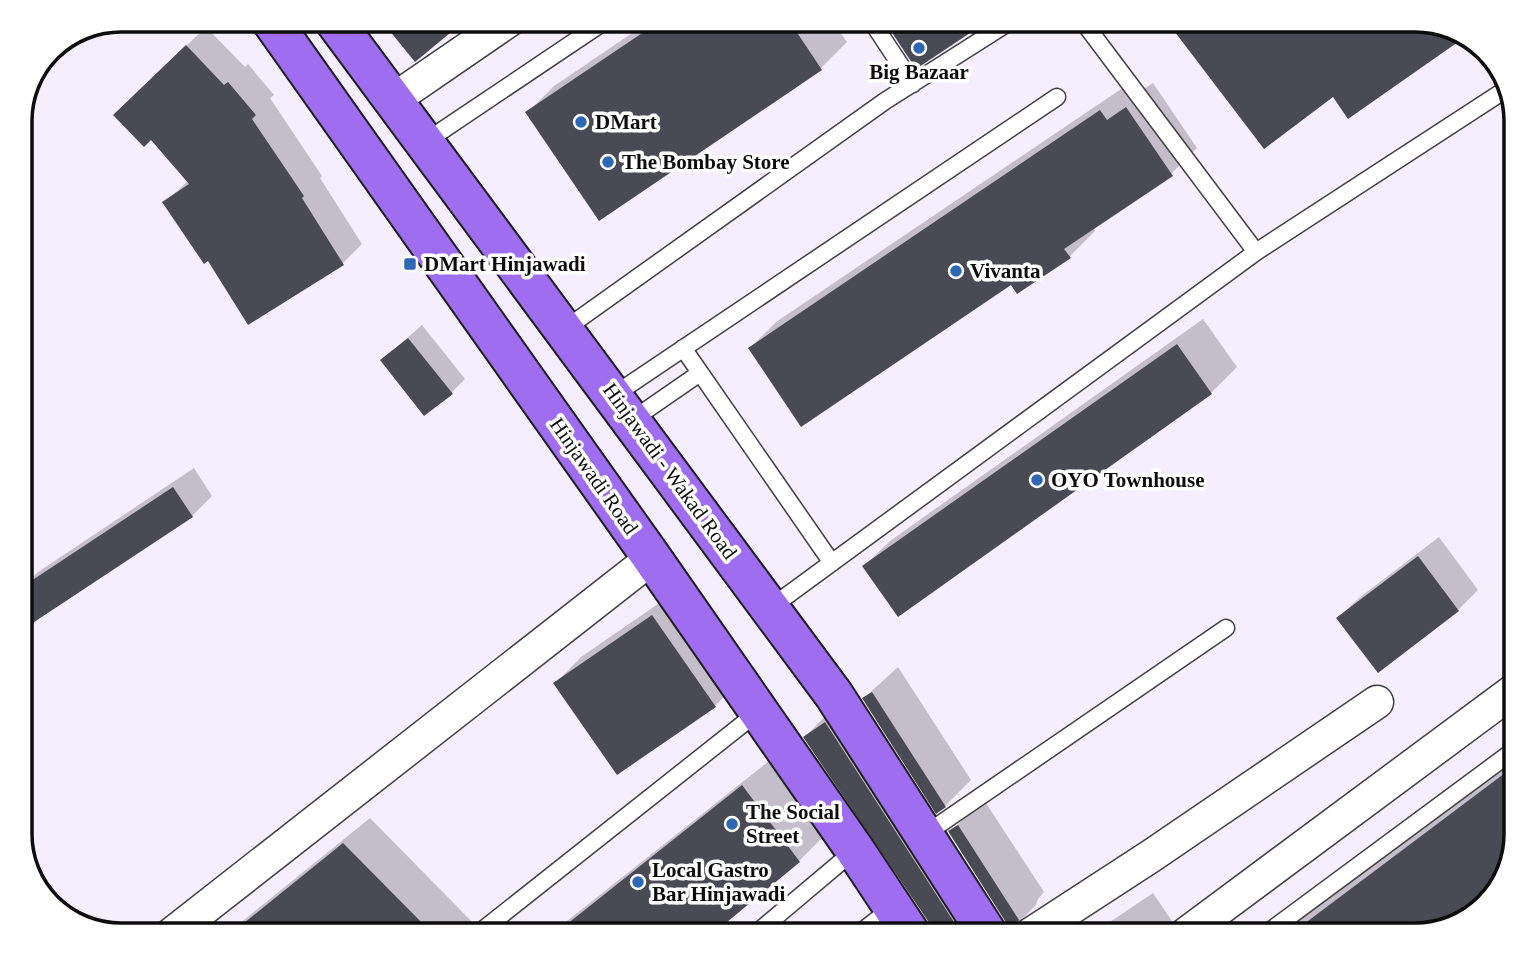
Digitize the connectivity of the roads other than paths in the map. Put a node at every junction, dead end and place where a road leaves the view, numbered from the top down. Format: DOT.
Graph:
graph roads {
  1 [pos="279,31"];
  2 [pos="342,31"];
  3 [pos="494,31"];
  4 [pos="590,31"];
  5 [pos="878,31"];
  6 [pos="995,31"];
  7 [pos="1090,31"];
  8 [pos="913,84"];
  9 [pos="1500,93"];
  10 [pos="1057,97"];
  11 [pos="393,100"];
  12 [pos="425,142"];
  13 [pos="1256,252"];
  14 [pos="565,329"];
  15 [pos="683,348"];
  16 [pos="700,373"];
  17 [pos="623,407"];
  18 [pos="652,558"];
  19 [pos="832,563"];
  20 [pos="770,608"];
  21 [pos="1226,628"];
  22 [pos="1504,698"];
  23 [pos="1377,702"];
  24 [pos="758,712"];
  25 [pos="1504,758"];
  26 [pos="924,835"];
  27 [pos="855,850"];
  28 [pos="902,921"];
  29 [pos="186,923"];
  30 [pos="491,923"];
  31 [pos="768,923"];
  32 [pos="981,923"];
  33 [pos="1048,923"];
  34 [pos="1201,923"];
  35 [pos="1281,923"];
  1 -- 18 [label="main road, Hinjawadi Road"];
  2 -- 11 [label="main road, Hinjawadi - Wakad Road"];
  3 -- 11 [label="street"];
  4 -- 12 [label="lane"];
  5 -- 8 [label="lane"];
  6 -- 8 [label="lane"];
  7 -- 13 [label="lane"];
  8 -- 14 [label="lane"];
  9 -- 13 [label="lane"];
  10 -- 15 [label="lane"];
  11 -- 12 [label="main road, Hinjawadi - Wakad Road"];
  12 -- 14 [label="main road, Hinjawadi - Wakad Road"];
  13 -- 19 [label="lane"];
  14 -- 17 [label="main road, Hinjawadi - Wakad Road"];
  15 -- 16 [label="lane"];
  15 -- 17 [label="lane"];
  16 -- 17 [label="lane"];
  16 -- 19 [label="lane"];
  17 -- 20 [label="main road, Hinjawadi - Wakad Road"];
  18 -- 24 [label="main road, Hinjawadi Road"];
  18 -- 29 [label="street"];
  19 -- 20 [label="lane"];
  20 -- 26 [label="main road, Hinjawadi - Wakad Road"];
  21 -- 26 [label="lane"];
  22 -- 34 [label="street"];
  23 -- 33 [label="street"];
  24 -- 27 [label="main road, Hinjawadi Road"];
  24 -- 30 [label="lane"];
  25 -- 35 [label="lane"];
  26 -- 32 [label="main road, Hinjawadi - Wakad Road"];
  27 -- 28 [label="main road, Hinjawadi Road"];
  27 -- 31 [label="lane"];
}
